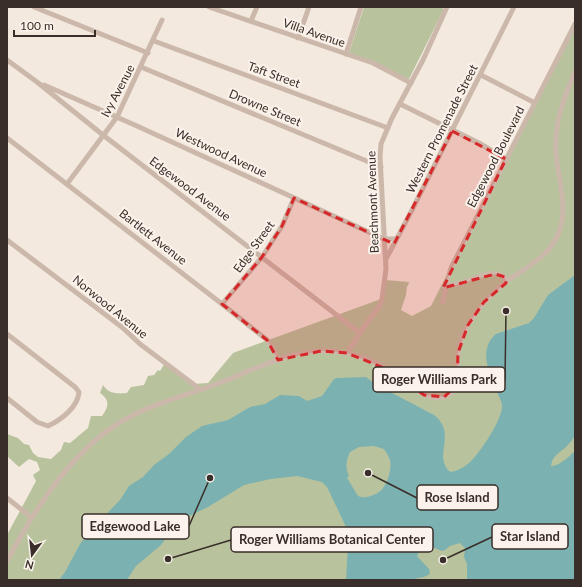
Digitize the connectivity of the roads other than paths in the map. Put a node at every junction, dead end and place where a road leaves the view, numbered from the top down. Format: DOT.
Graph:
graph roads {
  1 [pos="34,7"];
  2 [pos="209,7"];
  3 [pos="257,7"];
  4 [pos="309,7"];
  5 [pos="362,7"];
  6 [pos="447,7"];
  7 [pos="511,7"];
  8 [pos="514,7"];
  9 [pos="511,14"];
  10 [pos="162,20"];
  11 [pos="251,21"];
  12 [pos="575,24"];
  13 [pos="298,38"];
  14 [pos="154,41"];
  15 [pos="148,53"];
  16 [pos="346,54"];
  17 [pos="7,60"];
  18 [pos="142,67"];
  19 [pos="575,72"];
  20 [pos="481,74"];
  21 [pos="37,82"];
  22 [pos="411,83"];
  23 [pos="400,104"];
  24 [pos="535,104"];
  25 [pos="117,117"];
  26 [pos="388,128"];
  27 [pos="452,130"];
  28 [pos="103,135"];
  29 [pos="7,138"];
  30 [pos="506,159"];
  31 [pos="381,167"];
  32 [pos="67,184"];
  33 [pos="294,198"];
  34 [pos="384,239"];
  35 [pos="7,240"];
  36 [pos="396,240"];
  37 [pos="262,257"];
  38 [pos="385,260"];
  39 [pos="506,282"];
  40 [pos="446,285"];
  41 [pos="443,302"];
  42 [pos="222,304"];
  43 [pos="360,333"];
  44 [pos="7,334"];
  45 [pos="347,353"];
  46 [pos="278,360"];
  47 [pos="200,390"];
  48 [pos="7,398"];
  49 [pos="7,498"];
  50 [pos="32,518"];
  51 [pos="7,562"];
  1 -- 15 [label="street"];
  2 -- 11 [label="street, Villa Avenue"];
  3 -- 11 [label="street"];
  4 -- 13 [label="street"];
  5 -- 16 [label="street"];
  6 -- 22 [label="street, Beachmont Avenue"];
  7 -- 9 [label="street"];
  8 -- 9 [label="street, Western Promenade Street"];
  9 -- 20 [label="street, Western Promenade Street"];
  10 -- 14 [label="street, Ivy Avenue"];
  11 -- 13 [label="street, Villa Avenue"];
  12 -- 24 [label="street, Edgewood Boulevard"];
  13 -- 16 [label="street, Villa Avenue"];
  14 -- 15 [label="street, Ivy Avenue"];
  14 -- 26 [label="street, Taft Street"];
  15 -- 18 [label="street, Ivy Avenue"];
  16 -- 22 [label="street, Villa Avenue"];
  17 -- 21 [label="street, Edgewood Avenue"];
  18 -- 25 [label="street, Ivy Avenue"];
  18 -- 31 [label="street, Drowne Street"];
  19 -- 39 [label="street"];
  20 -- 24 [label="street"];
  20 -- 27 [label="street, Western Promenade Street"];
  21 -- 25 [label="street, Westwood Avenue"];
  21 -- 28 [label="street, Edgewood Avenue"];
  22 -- 23 [label="street, Beachmont Avenue"];
  23 -- 26 [label="street, Beachmont Avenue"];
  23 -- 27 [label="street"];
  24 -- 30 [label="street, Edgewood Boulevard"];
  25 -- 28 [label="street, Ivy Avenue"];
  25 -- 33 [label="street, Westwood Avenue"];
  26 -- 31 [label="street, Beachmont Avenue"];
  27 -- 30 [label="street"];
  27 -- 36 [label="street, Western Promenade Street"];
  28 -- 32 [label="street, Ivy Avenue"];
  28 -- 37 [label="street, Edgewood Avenue"];
  29 -- 32 [label="street, Bartlett Avenue"];
  30 -- 40 [label="street, Edgewood Boulevard"];
  31 -- 34 [label="street, Beachmont Avenue"];
  32 -- 42 [label="street, Bartlett Avenue"];
  33 -- 34 [label="street, Westwood Avenue"];
  33 -- 37 [label="street, Edge Street"];
  34 -- 36 [label="street, Westwood Avenue"];
  34 -- 38 [label="street, Beachmont Avenue"];
  35 -- 47 [label="street, Norwood Avenue"];
  36 -- 38 [label="street, Western Promenade Street"];
  37 -- 42 [label="street, Edge Street"];
  37 -- 43 [label="street, Edgewood Avenue"];
  38 -- 43 [label="street, Beachmont Avenue"];
  39 -- 40 [label="street"];
  39 -- 45 [label="street"];
  40 -- 41 [label="street, Edgewood Boulevard"];
  42 -- 46 [label="street, Bartlett Avenue"];
  43 -- 45 [label="street, Beachmont Avenue"];
  44 -- 48 [label="street"];
  45 -- 46 [label="street"];
  46 -- 47 [label="street"];
  47 -- 50 [label="street"];
  49 -- 50 [label="street"];
  50 -- 51 [label="street"];
}
